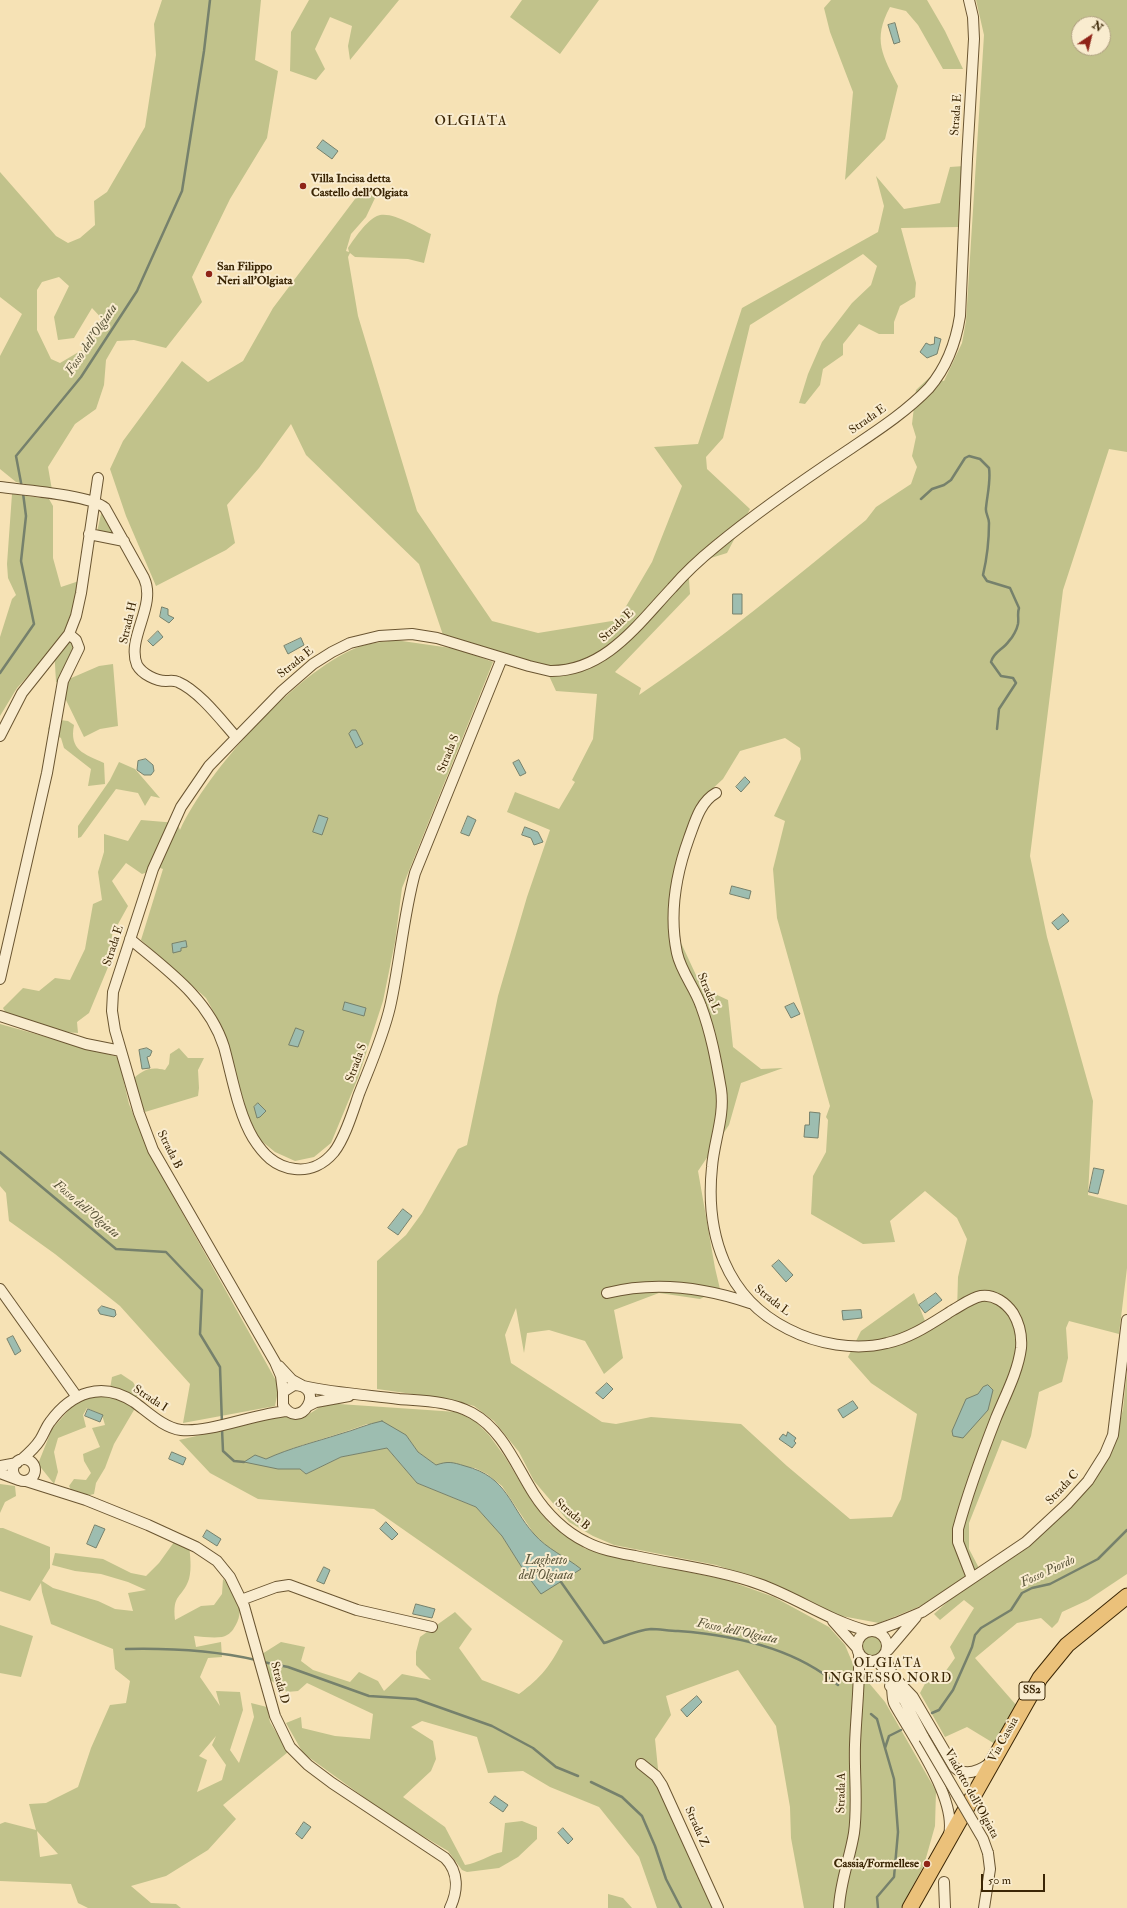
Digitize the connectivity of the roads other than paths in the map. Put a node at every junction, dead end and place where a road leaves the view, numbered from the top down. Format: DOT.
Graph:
graph roads {
  1 [pos="969,0"];
  2 [pos="98,478"];
  3 [pos="0,487"];
  4 [pos="94,501"];
  5 [pos="89,534"];
  6 [pos="124,541"];
  7 [pos="69,634"];
  8 [pos="502,658"];
  9 [pos="0,736"];
  10 [pos="236,737"];
  11 [pos="716,794"];
  12 [pos="130,939"];
  13 [pos="0,979"];
  14 [pos="0,1016"];
  15 [pos="121,1051"];
  16 [pos="607,1293"];
  17 [pos="2,1294"];
  18 [pos="752,1303"];
  19 [pos="1127,1320"];
  20 [pos="275,1362"];
  21 [pos="303,1386"];
  22 [pos="283,1394"];
  23 [pos="359,1394"];
  24 [pos="77,1397"];
  25 [pos="308,1406"];
  26 [pos="288,1411"];
  27 [pos="267,1413"];
  28 [pos="40,1441"];
  29 [pos="19,1462"];
  30 [pos="0,1466"];
  31 [pos="35,1470"];
  32 [pos="0,1472"];
  33 [pos="23,1480"];
  34 [pos="58,1491"];
  35 [pos="972,1578"];
  36 [pos="1127,1596"];
  37 [pos="241,1600"];
  38 [pos="922,1612"];
  39 [pos="830,1618"];
  40 [pos="432,1627"];
  41 [pos="871,1631"];
  42 [pos="858,1651"];
  43 [pos="880,1657"];
  44 [pos="859,1676"];
  45 [pos="897,1687"];
  46 [pos="994,1759"];
  47 [pos="641,1764"];
  48 [pos="948,1839"];
  49 [pos="944,1882"];
  50 [pos="450,1908"];
  51 [pos="718,1908"];
  52 [pos="839,1908"];
  53 [pos="910,1908"];
  54 [pos="945,1908"];
  55 [pos="984,1908"];
  1 -- 8 [label="street, Strada E"];
  2 -- 4 [label="street"];
  3 -- 4 [label="street"];
  4 -- 5 [label="street"];
  4 -- 6 [label="street, Strada H"];
  5 -- 6 [label="street"];
  5 -- 7 [label="street"];
  6 -- 10 [label="street, Strada H"];
  7 -- 9 [label="street"];
  7 -- 13 [label="street"];
  8 -- 10 [label="street, Strada E"];
  8 -- 12 [label="street, Strada S"];
  10 -- 12 [label="street, Strada E"];
  11 -- 18 [label="street, Strada L"];
  12 -- 15 [label="street, Strada E"];
  14 -- 15 [label="street"];
  15 -- 20 [label="street, Strada B"];
  16 -- 18 [label="street"];
  17 -- 24 [label="street"];
  18 -- 35 [label="street, Strada L"];
  19 -- 35 [label="street, Strada C"];
  20 -- 21 [label="street, Strada B"];
  20 -- 22 [label="street, Strada B"];
  21 -- 22 [label="street"];
  21 -- 23 [label="street, Strada B"];
  21 -- 25 [label="street"];
  22 -- 26 [label="street"];
  22 -- 27 [label="street, Strada I"];
  23 -- 25 [label="street, Strada B"];
  23 -- 39 [label="street, Strada B"];
  24 -- 27 [label="street, Strada I"];
  24 -- 28 [label="street, Strada I"];
  25 -- 26 [label="street"];
  26 -- 27 [label="street, Strada I"];
  28 -- 29 [label="street, Strada I"];
  28 -- 31 [label="street, Strada I"];
  29 -- 30 [label="street"];
  29 -- 31 [label="street"];
  29 -- 33 [label="street"];
  31 -- 33 [label="street"];
  31 -- 34 [label="street, Strada D"];
  32 -- 33 [label="street, Strada D"];
  33 -- 34 [label="street, Strada D"];
  34 -- 37 [label="street, Strada D"];
  35 -- 38 [label="street, Strada C"];
  36 -- 46 [label="main road, Via Cassia / SS2"];
  37 -- 40 [label="street"];
  37 -- 50 [label="street, Strada D"];
  38 -- 41 [label="street, Strada C"];
  38 -- 43 [label="street, Strada C"];
  39 -- 41 [label="street, Strada B"];
  39 -- 42 [label="street, Strada B"];
  41 -- 42 [label="street"];
  41 -- 43 [label="street"];
  42 -- 43 [label="street"];
  42 -- 44 [label="street, Strada A"];
  43 -- 44 [label="street"];
  43 -- 45 [label="street"];
  44 -- 52 [label="street, Strada A"];
  45 -- 46 [label="street"];
  45 -- 48 [label="street"];
  45 -- 55 [label="street, Viadotto dell'Olgiata, bridge"];
  46 -- 48 [label="main road, Via Cassia / SS2"];
  47 -- 51 [label="street, Strada Z"];
  48 -- 53 [label="main road, Via Cassia / SS2"];
  49 -- 54 [label="street"];
}
